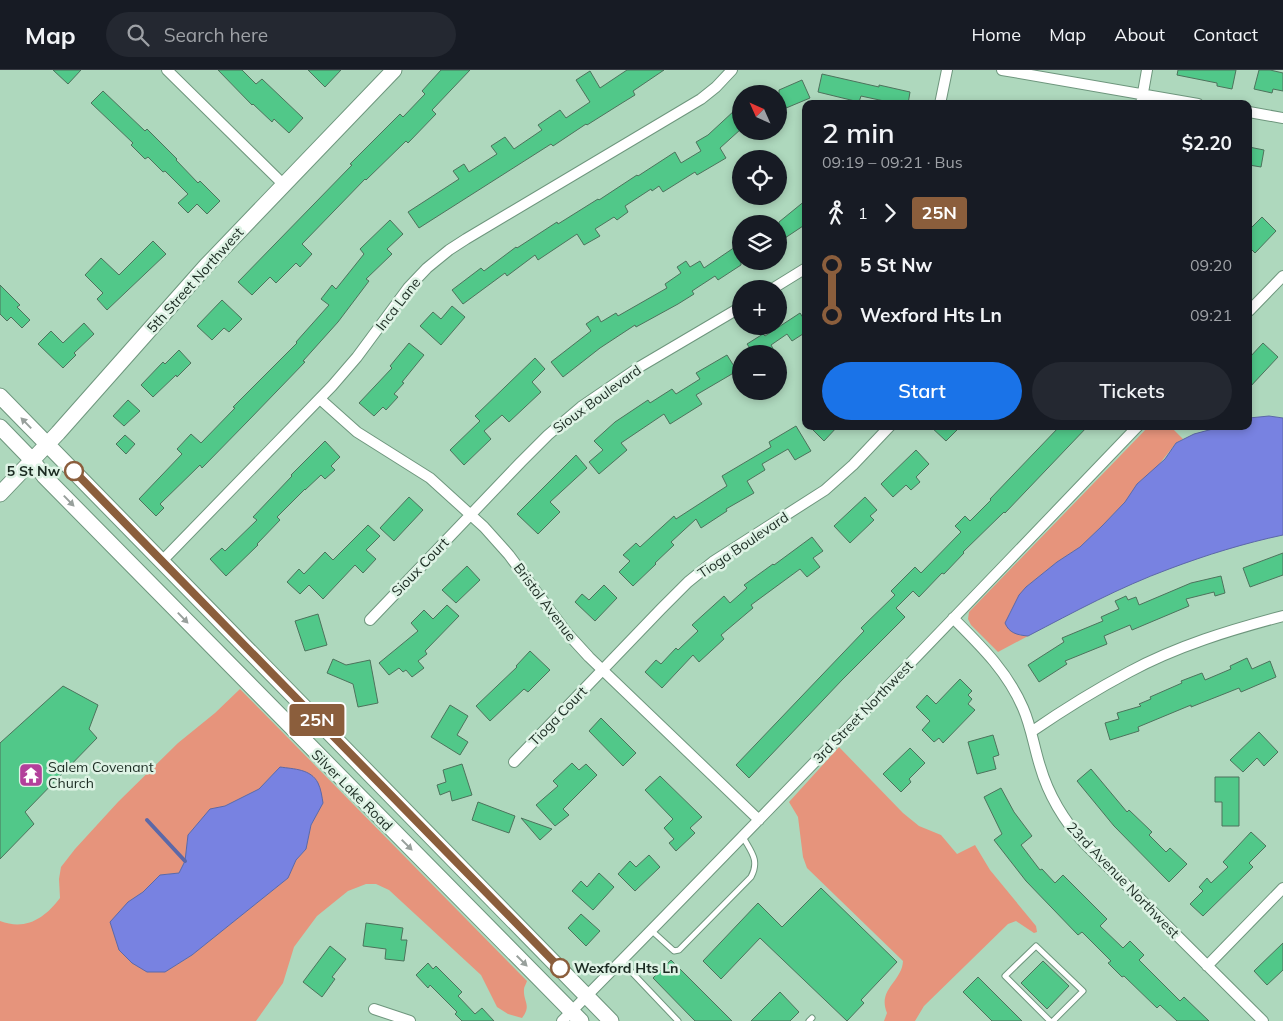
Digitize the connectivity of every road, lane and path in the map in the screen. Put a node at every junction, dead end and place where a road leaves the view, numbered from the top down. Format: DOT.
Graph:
graph roads {
  1 [pos="167,70"];
  2 [pos="394,70"];
  3 [pos="732,70"];
  4 [pos="947,70"];
  5 [pos="1002,70"];
  6 [pos="1146,70"];
  7 [pos="1142,99"];
  8 [pos="941,100"];
  9 [pos="1252,113"];
  10 [pos="1283,118"];
  11 [pos="284,185"];
  12 [pos="802,270"];
  13 [pos="1283,276"];
  14 [pos="787,280"];
  15 [pos="1252,308"];
  16 [pos="732,312"];
  17 [pos="0,396"];
  18 [pos="320,399"];
  19 [pos="0,427"];
  20 [pos="886,430"];
  21 [pos="1134,430"];
  22 [pos="47,444"];
  23 [pos="32,460"];
  24 [pos="0,494"];
  25 [pos="471,515"];
  26 [pos="162,561"];
  27 [pos="1283,616"];
  28 [pos="953,618"];
  29 [pos="370,620"];
  30 [pos="602,670"];
  31 [pos="1031,732"];
  32 [pos="514,762"];
  33 [pos="759,820"];
  34 [pos="743,837"];
  35 [pos="1283,888"];
  36 [pos="652,931"];
  37 [pos="622,962"];
  38 [pos="1207,966"];
  39 [pos="588,996"];
  40 [pos="374,1009"];
  41 [pos="571,1018"];
  42 [pos="410,1021"];
  43 [pos="611,1021"];
  44 [pos="678,1021"];
  45 [pos="1052,1021"];
  46 [pos="1263,1021"];
  1 -- 11 [label="street"];
  2 -- 11 [label="main road, 5th Street Northwest"];
  3 -- 18 [label="street, Inca Lane"];
  4 -- 8 [label="street"];
  5 -- 7 [label="street"];
  6 -- 7 [label="street"];
  9 -- 10 [label="street"];
  11 -- 22 [label="main road, 5th Street Northwest"];
  12 -- 14 [label="street"];
  13 -- 15 [label="street"];
  16 -- 25 [label="street, Sioux Boulevard"];
  22 -- 17 [label="main road, one-way"];
  18 -- 25 [label="street, Bristol Avenue"];
  18 -- 26 [label="street, Inca Lane"];
  19 -- 23 [label="main road, Silver Lake Road"];
  20 -- 30 [label="street, Tioga Boulevard"];
  21 -- 28 [label="street, 3rd Street Northwest"];
  22 -- 23 [label="main road, 5th Street Northwest"];
  22 -- 26 [label="main road"];
  23 -- 24 [label="main road, 5th Street Northwest"];
  23 -- 41 [label="main road, Silver Lake Road, one-way"];
  25 -- 29 [label="street, Sioux Court"];
  25 -- 30 [label="street, Bristol Avenue"];
  26 -- 39 [label="main road"];
  27 -- 31 [label="street"];
  28 -- 31 [label="street, 23rd Avenue Northwest"];
  28 -- 33 [label="street, 3rd Street Northwest"];
  30 -- 32 [label="street, Tioga Court"];
  30 -- 33 [label="street, Bristol Avenue"];
  31 -- 38 [label="street, 23rd Avenue Northwest"];
  33 -- 34 [label="street, 3rd Street Northwest"];
  34 -- 36 [label="street, 3rd Street Northwest"];
  34 -- 36 [label="lane"];
  35 -- 38 [label="street"];
  36 -- 37 [label="street, 3rd Street Northwest"];
  37 -- 39 [label="street, 3rd Street Northwest"];
  37 -- 44 [label="lane"];
  38 -- 46 [label="street, 23rd Avenue Northwest"];
  39 -- 41 [label="street, 3rd Street Northwest"];
  39 -- 43 [label="main road"];
  40 -- 42 [label="street"];
  45 -- 45 [label="lane"];
}
